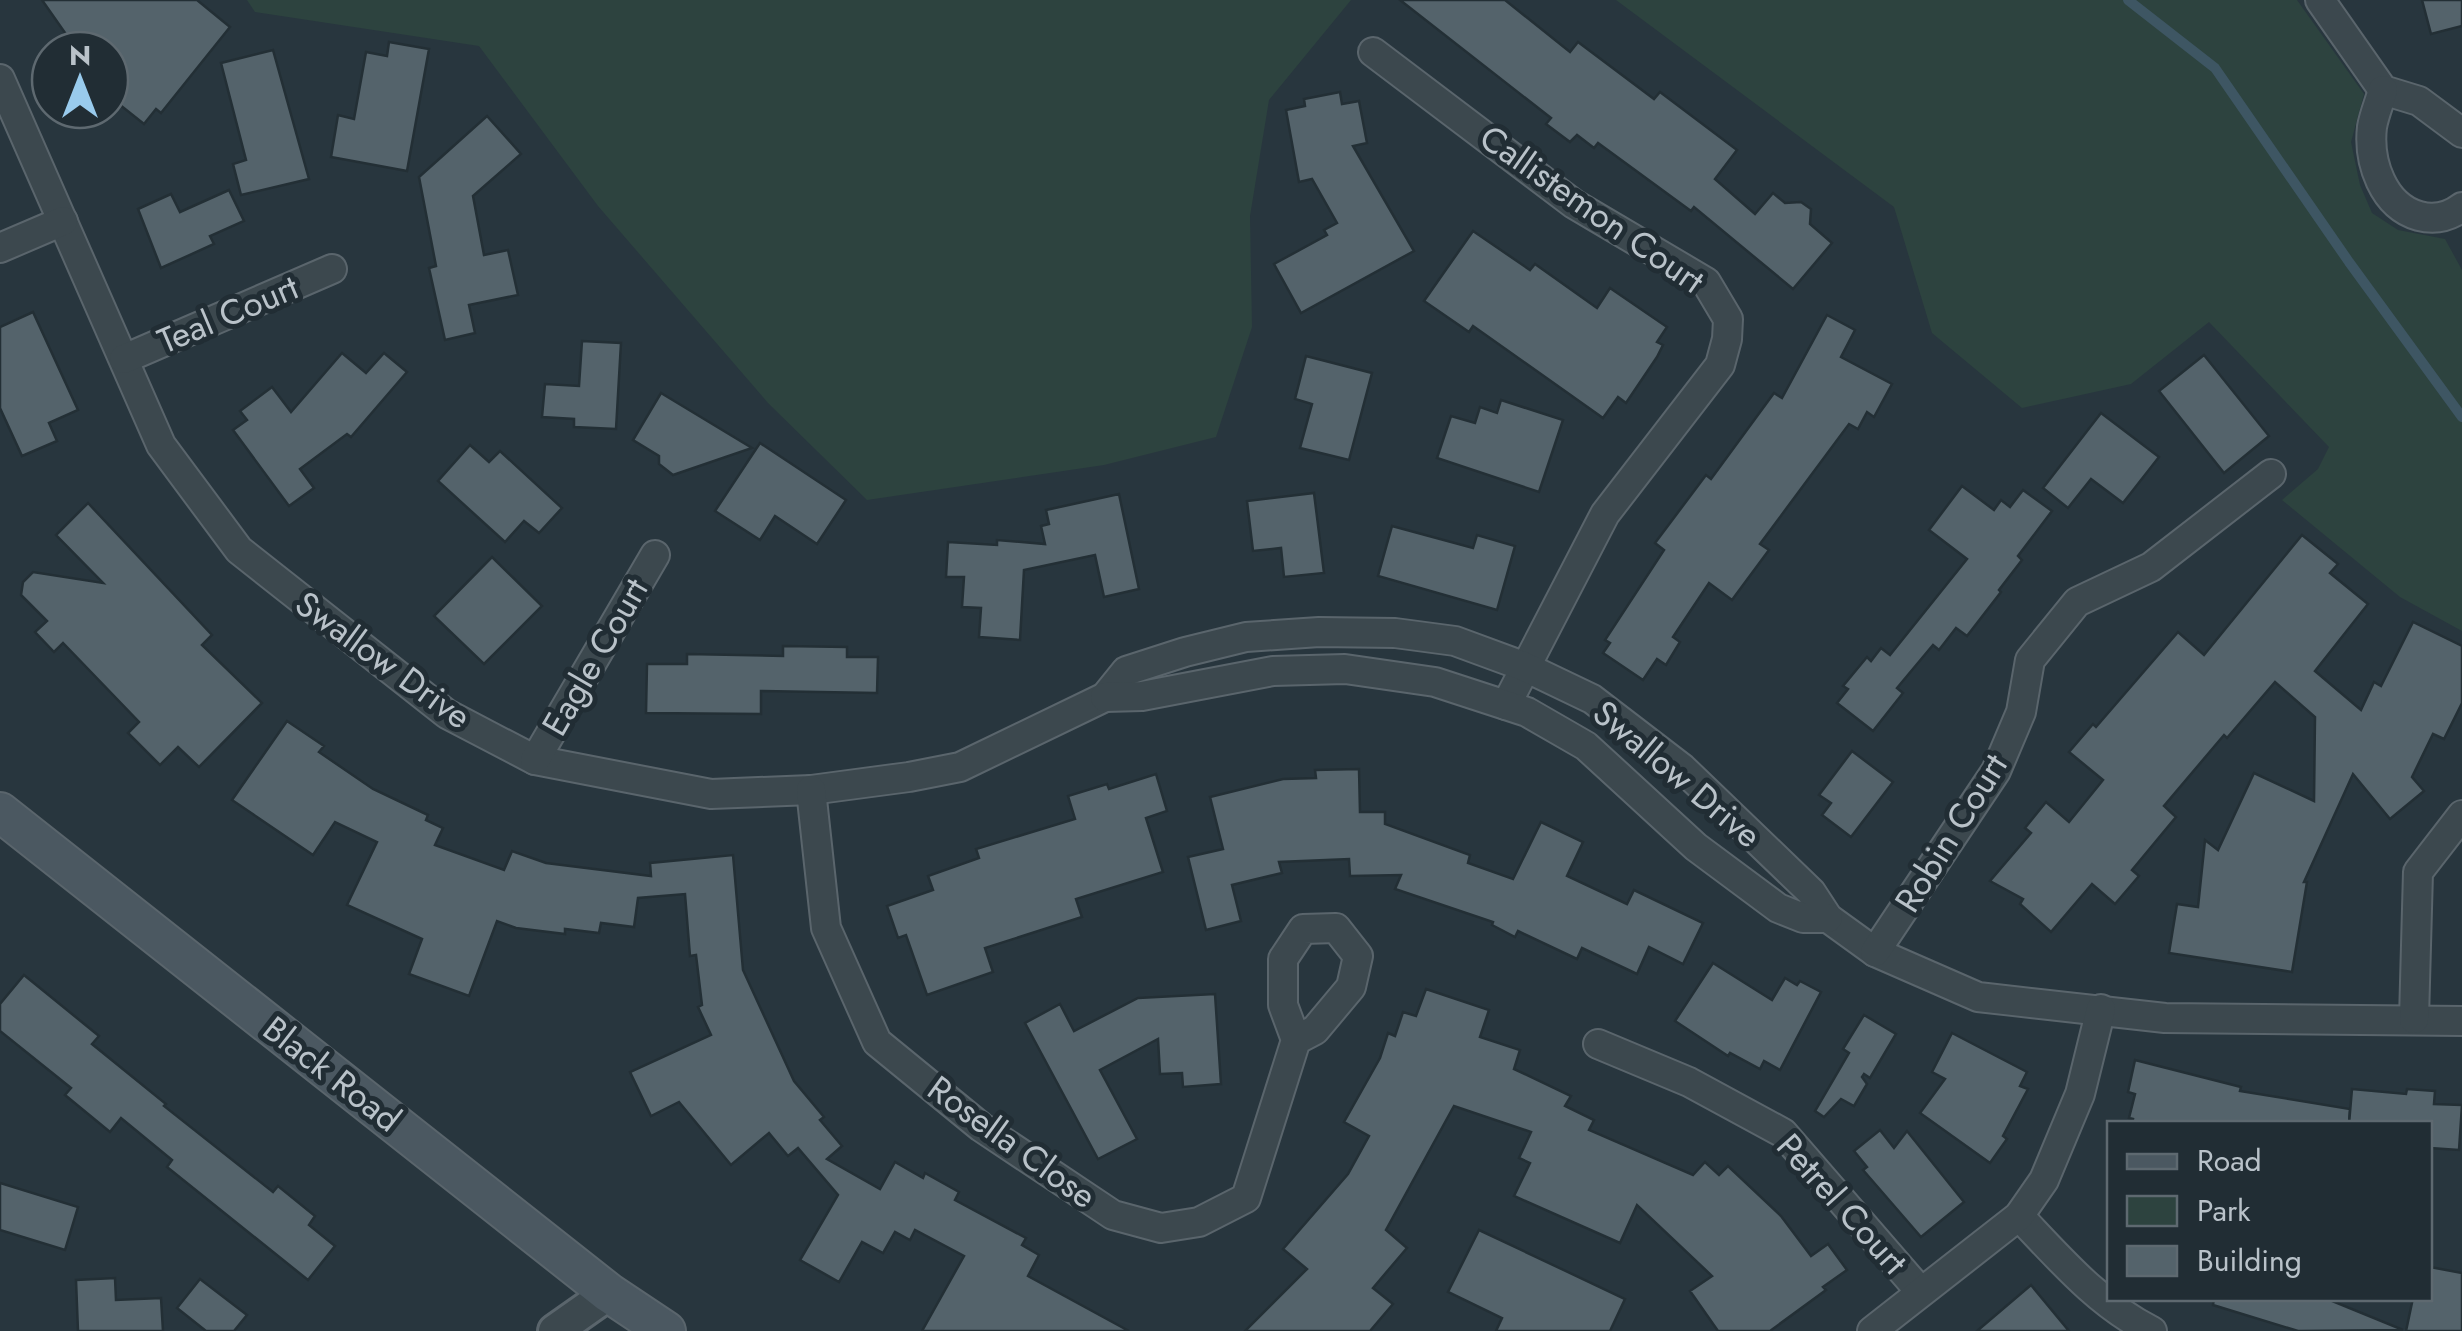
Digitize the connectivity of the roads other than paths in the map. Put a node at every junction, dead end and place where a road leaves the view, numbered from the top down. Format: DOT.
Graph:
graph roads {
  1 [pos="2320,0"];
  2 [pos="1374,52"];
  3 [pos="0,78"];
  4 [pos="2383,90"];
  5 [pos="2462,133"];
  6 [pos="2462,207"];
  7 [pos="63,220"];
  8 [pos="0,248"];
  9 [pos="332,269"];
  10 [pos="124,358"];
  11 [pos="2271,474"];
  12 [pos="654,555"];
  13 [pos="1524,666"];
  14 [pos="1104,696"];
  15 [pos="1506,705"];
  16 [pos="535,760"];
  17 [pos="811,790"];
  18 [pos="0,812"];
  19 [pos="2462,815"];
  20 [pos="1828,918"];
  21 [pos="1875,952"];
  22 [pos="2102,1010"];
  23 [pos="2414,1019"];
  24 [pos="2462,1021"];
  25 [pos="1296,1040"];
  26 [pos="1598,1044"];
  27 [pos="2018,1216"];
  28 [pos="609,1292"];
  29 [pos="1920,1292"];
  30 [pos="555,1331"];
  31 [pos="666,1331"];
  32 [pos="1872,1331"];
  33 [pos="2152,1331"];
  1 -- 4 [label="street"];
  2 -- 13 [label="street, Callistemon Court"];
  3 -- 7 [label="street, Swallow Drive"];
  4 -- 5 [label="street"];
  4 -- 6 [label="street"];
  7 -- 8 [label="street"];
  7 -- 10 [label="street, Swallow Drive"];
  9 -- 10 [label="street, Teal Court"];
  10 -- 16 [label="street, Swallow Drive"];
  11 -- 21 [label="street, Robin Court"];
  12 -- 16 [label="street, Eagle Court"];
  13 -- 14 [label="street, Swallow Drive"];
  13 -- 15 [label="street, Callistemon Court"];
  13 -- 20 [label="street, Swallow Drive"];
  14 -- 15 [label="street, Swallow Drive"];
  14 -- 17 [label="street, Swallow Drive"];
  15 -- 20 [label="street, Swallow Drive"];
  16 -- 17 [label="street, Swallow Drive"];
  17 -- 25 [label="street, Rosella Close"];
  18 -- 28 [label="main road, Black Road"];
  19 -- 23 [label="street"];
  20 -- 21 [label="street, Swallow Drive"];
  21 -- 22 [label="street, Swallow Drive"];
  22 -- 23 [label="street, Swallow Drive"];
  22 -- 27 [label="street"];
  23 -- 24 [label="street, Swallow Drive"];
  26 -- 29 [label="street, Petrel Court"];
  27 -- 29 [label="street"];
  27 -- 33 [label="street"];
  28 -- 30 [label="street"];
  28 -- 31 [label="main road, Black Road"];
  29 -- 32 [label="street"];
}
